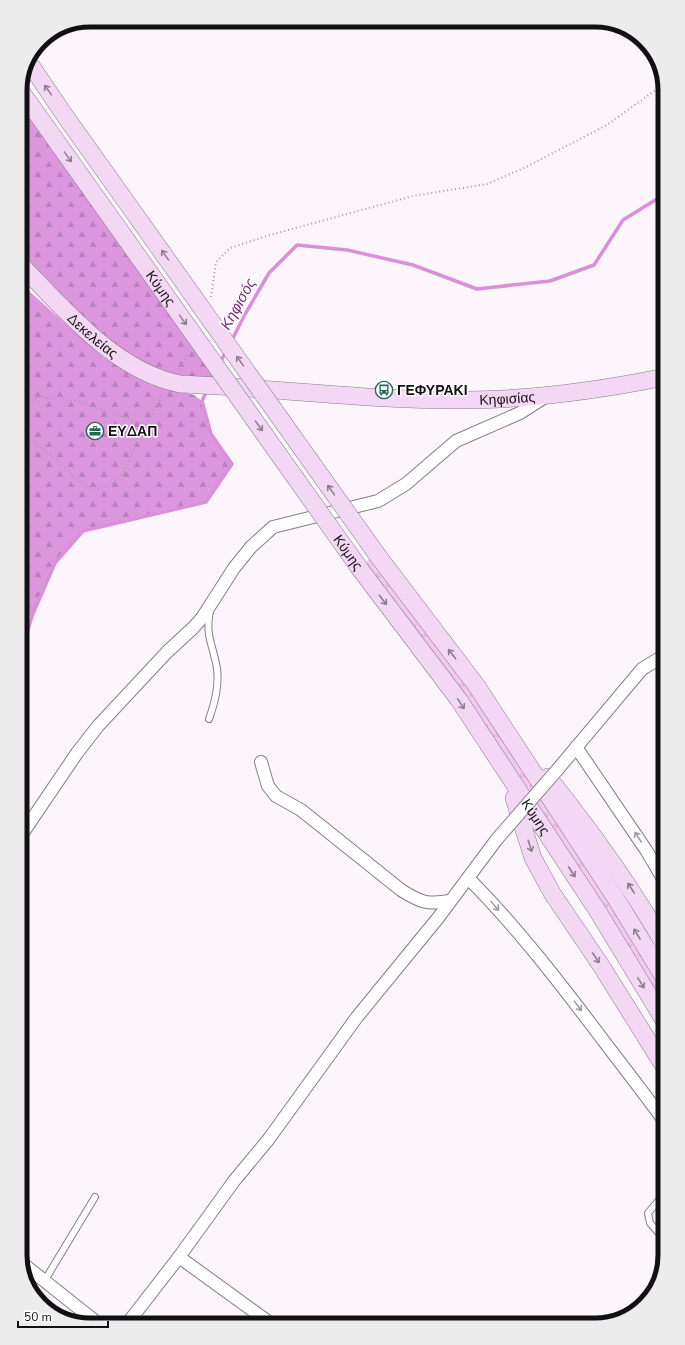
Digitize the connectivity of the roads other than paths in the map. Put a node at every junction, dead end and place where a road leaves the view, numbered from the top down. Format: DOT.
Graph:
graph roads {
  1 [pos="32,67"];
  2 [pos="27,100"];
  3 [pos="27,271"];
  4 [pos="658,378"];
  5 [pos="172,382"];
  6 [pos="548,395"];
  7 [pos="212,603"];
  8 [pos="658,660"];
  9 [pos="209,719"];
  10 [pos="576,747"];
  11 [pos="522,755"];
  12 [pos="261,762"];
  13 [pos="505,769"];
  14 [pos="27,827"];
  15 [pos="658,870"];
  16 [pos="468,878"];
  17 [pos="450,901"];
  18 [pos="658,933"];
  19 [pos="658,968"];
  20 [pos="658,1010"];
  21 [pos="658,1057"];
  22 [pos="658,1113"];
  23 [pos="95,1197"];
  24 [pos="658,1201"];
  25 [pos="658,1232"];
  26 [pos="179,1257"];
  27 [pos="28,1268"];
  28 [pos="45,1280"];
  29 [pos="91,1318"];
  30 [pos="132,1318"];
  31 [pos="263,1318"];
  11 -- 1 [label="main road, Κύμης, one-way, bridge"];
  2 -- 13 [label="main road, Κύμης, one-way, bridge"];
  3 -- 5 [label="main road, Δεκελείας"];
  4 -- 6 [label="main road, Κηφισίας"];
  5 -- 6 [label="main road, Κηφισίας"];
  6 -- 7 [label="street"];
  7 -- 9 [label="lane"];
  7 -- 14 [label="street"];
  8 -- 10 [label="street"];
  15 -- 10 [label="street, one-way"];
  10 -- 16 [label="street, bridge"];
  18 -- 11 [label="main road, one-way"];
  19 -- 11 [label="main road, Κύμης, one-way"];
  12 -- 17 [label="street"];
  13 -- 20 [label="main road, Κύμης, one-way"];
  13 -- 21 [label="main road, one-way"];
  16 -- 17 [label="street"];
  16 -- 22 [label="street, one-way"];
  17 -- 26 [label="street"];
  23 -- 28 [label="lane"];
  24 -- 25 [label="lane"];
  26 -- 30 [label="street"];
  26 -- 31 [label="street"];
  27 -- 28 [label="street"];
  28 -- 29 [label="street"];
}
